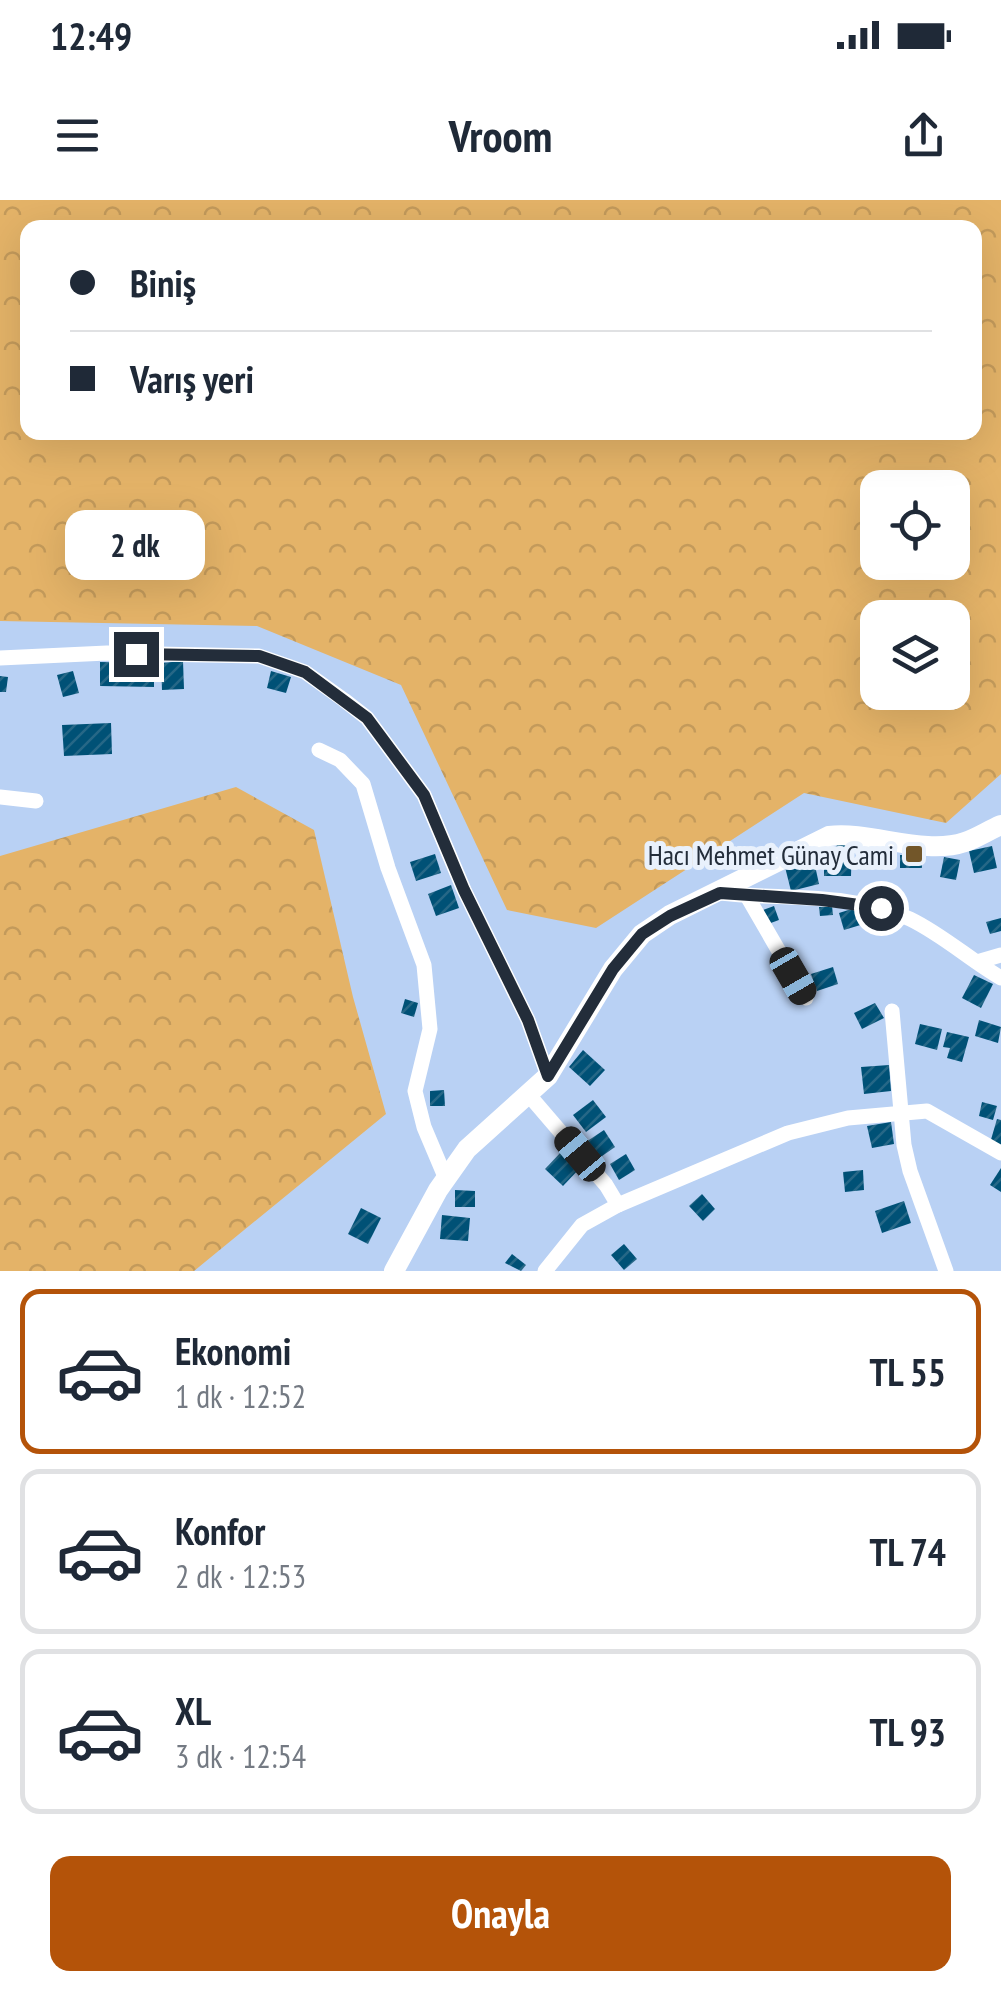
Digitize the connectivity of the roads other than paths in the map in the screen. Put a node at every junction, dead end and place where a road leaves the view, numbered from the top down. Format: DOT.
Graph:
graph roads {
  1 [pos="0,658"];
  2 [pos="319,750"];
  3 [pos="0,797"];
  4 [pos="36,801"];
  5 [pos="1001,824"];
  6 [pos="720,893"];
  7 [pos="747,896"];
  8 [pos="1001,955"];
  9 [pos="977,962"];
  10 [pos="1001,978"];
  11 [pos="806,998"];
  12 [pos="892,1010"];
  13 [pos="548,1076"];
  14 [pos="528,1094"];
  15 [pos="902,1112"];
  16 [pos="1001,1153"];
  17 [pos="446,1179"];
  18 [pos="618,1205"];
  19 [pos="394,1271"];
  20 [pos="544,1271"];
  21 [pos="946,1271"];
  1 -- 13 [label="street"];
  2 -- 17 [label="street"];
  3 -- 4 [label="street"];
  5 -- 6 [label="street"];
  6 -- 7 [label="street"];
  6 -- 13 [label="street"];
  7 -- 9 [label="street"];
  7 -- 11 [label="street"];
  8 -- 9 [label="street"];
  9 -- 10 [label="street"];
  12 -- 15 [label="street"];
  13 -- 14 [label="street"];
  14 -- 17 [label="street"];
  14 -- 18 [label="street"];
  15 -- 16 [label="street"];
  15 -- 18 [label="street"];
  15 -- 21 [label="street"];
  17 -- 19 [label="street"];
  18 -- 20 [label="street"];
}
